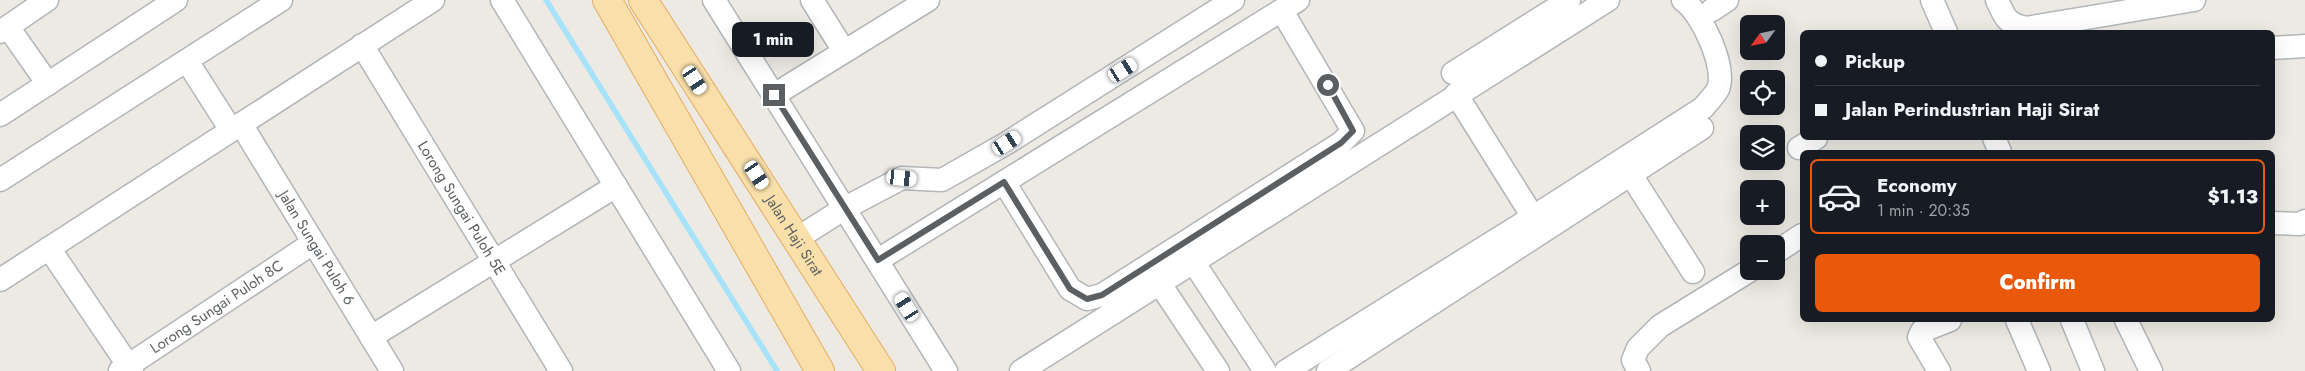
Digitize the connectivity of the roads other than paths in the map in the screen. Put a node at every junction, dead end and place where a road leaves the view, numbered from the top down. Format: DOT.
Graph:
graph roads {
  1 [pos="47,0"];
  2 [pos="176,0"];
  3 [pos="281,0"];
  4 [pos="433,0"];
  5 [pos="502,0"];
  6 [pos="608,0"];
  7 [pos="643,0"];
  8 [pos="714,0"];
  9 [pos="812,0"];
  10 [pos="928,0"];
  11 [pos="1234,0"];
  12 [pos="1569,0"];
  13 [pos="1608,0"];
  14 [pos="1683,0"];
  15 [pos="1932,0"];
  16 [pos="1997,0"];
  17 [pos="2194,0"];
  18 [pos="1290,5"];
  19 [pos="4,29"];
  20 [pos="1945,30"];
  21 [pos="362,45"];
  22 [pos="2305,46"];
  23 [pos="2275,48"];
  24 [pos="844,50"];
  25 [pos="187,61"];
  26 [pos="48,84"];
  27 [pos="1455,84"];
  28 [pos="774,95"];
  29 [pos="0,114"];
  30 [pos="236,127"];
  31 [pos="1702,128"];
  32 [pos="1631,175"];
  33 [pos="0,180"];
  34 [pos="1004,182"];
  35 [pos="616,186"];
  36 [pos="845,208"];
  37 [pos="1533,217"];
  38 [pos="2305,221"];
  39 [pos="2275,223"];
  40 [pos="1800,236"];
  41 [pos="798,238"];
  42 [pos="314,243"];
  43 [pos="1785,246"];
  44 [pos="49,248"];
  45 [pos="878,260"];
  46 [pos="494,261"];
  47 [pos="1194,263"];
  48 [pos="1693,272"];
  49 [pos="1740,277"];
  50 [pos="0,280"];
  51 [pos="1160,284"];
  52 [pos="1945,322"];
  53 [pos="2018,322"];
  54 [pos="2073,322"];
  55 [pos="2127,322"];
  56 [pos="371,337"];
  57 [pos="879,368"];
  58 [pos="127,369"];
  59 [pos="392,371"];
  60 [pos="561,371"];
  61 [pos="729,371"];
  62 [pos="820,371"];
  63 [pos="946,371"];
  64 [pos="1021,371"];
  65 [pos="1218,371"];
  66 [pos="1265,371"];
  67 [pos="1286,371"];
  68 [pos="1328,371"];
  69 [pos="1639,371"];
  70 [pos="1939,371"];
  71 [pos="2039,371"];
  72 [pos="2092,371"];
  73 [pos="2151,371"];
  1 -- 19 [label="street"];
  2 -- 26 [label="street"];
  3 -- 25 [label="street"];
  4 -- 21 [label="street"];
  5 -- 35 [label="street"];
  6 -- 62 [label="main road"];
  7 -- 41 [label="main road, Jalan Haji Sirat"];
  8 -- 28 [label="street"];
  9 -- 24 [label="street"];
  10 -- 24 [label="street"];
  11 -- 36 [label="street"];
  12 -- 27 [label="street"];
  13 -- 27 [label="street"];
  14 -- 37 [label="street"];
  15 -- 20 [label="street"];
  16 -- 17 [label="street"];
  18 -- 34 [label="street"];
  18 -- 34 [label="street"];
  19 -- 26 [label="street"];
  21 -- 30 [label="street"];
  21 -- 46 [label="street, Lorong Sungai Puloh 5E"];
  22 -- 23 [label="street"];
  24 -- 28 [label="street"];
  25 -- 30 [label="street, Jalan Sungai Puloh 6"];
  25 -- 33 [label="street"];
  26 -- 29 [label="street"];
  27 -- 37 [label="street"];
  27 -- 47 [label="street"];
  28 -- 36 [label="street"];
  30 -- 42 [label="street, Jalan Sungai Puloh 6"];
  30 -- 44 [label="street"];
  31 -- 32 [label="street"];
  32 -- 48 [label="street"];
  32 -- 68 [label="street"];
  34 -- 45 [label="street"];
  35 -- 46 [label="street"];
  35 -- 61 [label="street"];
  36 -- 41 [label="street"];
  36 -- 45 [label="street"];
  37 -- 67 [label="street"];
  38 -- 39 [label="street"];
  40 -- 43 [label="street"];
  41 -- 57 [label="main road, Jalan Haji Sirat"];
  42 -- 56 [label="street, Jalan Sungai Puloh 6"];
  42 -- 58 [label="street, Lorong Sungai Puloh 8C"];
  44 -- 50 [label="street"];
  44 -- 58 [label="street"];
  45 -- 63 [label="street"];
  46 -- 56 [label="street"];
  46 -- 60 [label="street, Lorong Sungai Puloh 5E"];
  47 -- 51 [label="street"];
  47 -- 66 [label="street"];
  49 -- 69 [label="street"];
  51 -- 64 [label="street"];
  51 -- 65 [label="street"];
  52 -- 70 [label="street"];
  53 -- 71 [label="street"];
  54 -- 72 [label="street"];
  55 -- 73 [label="street"];
  56 -- 59 [label="street, Jalan Sungai Puloh 6"];
}
